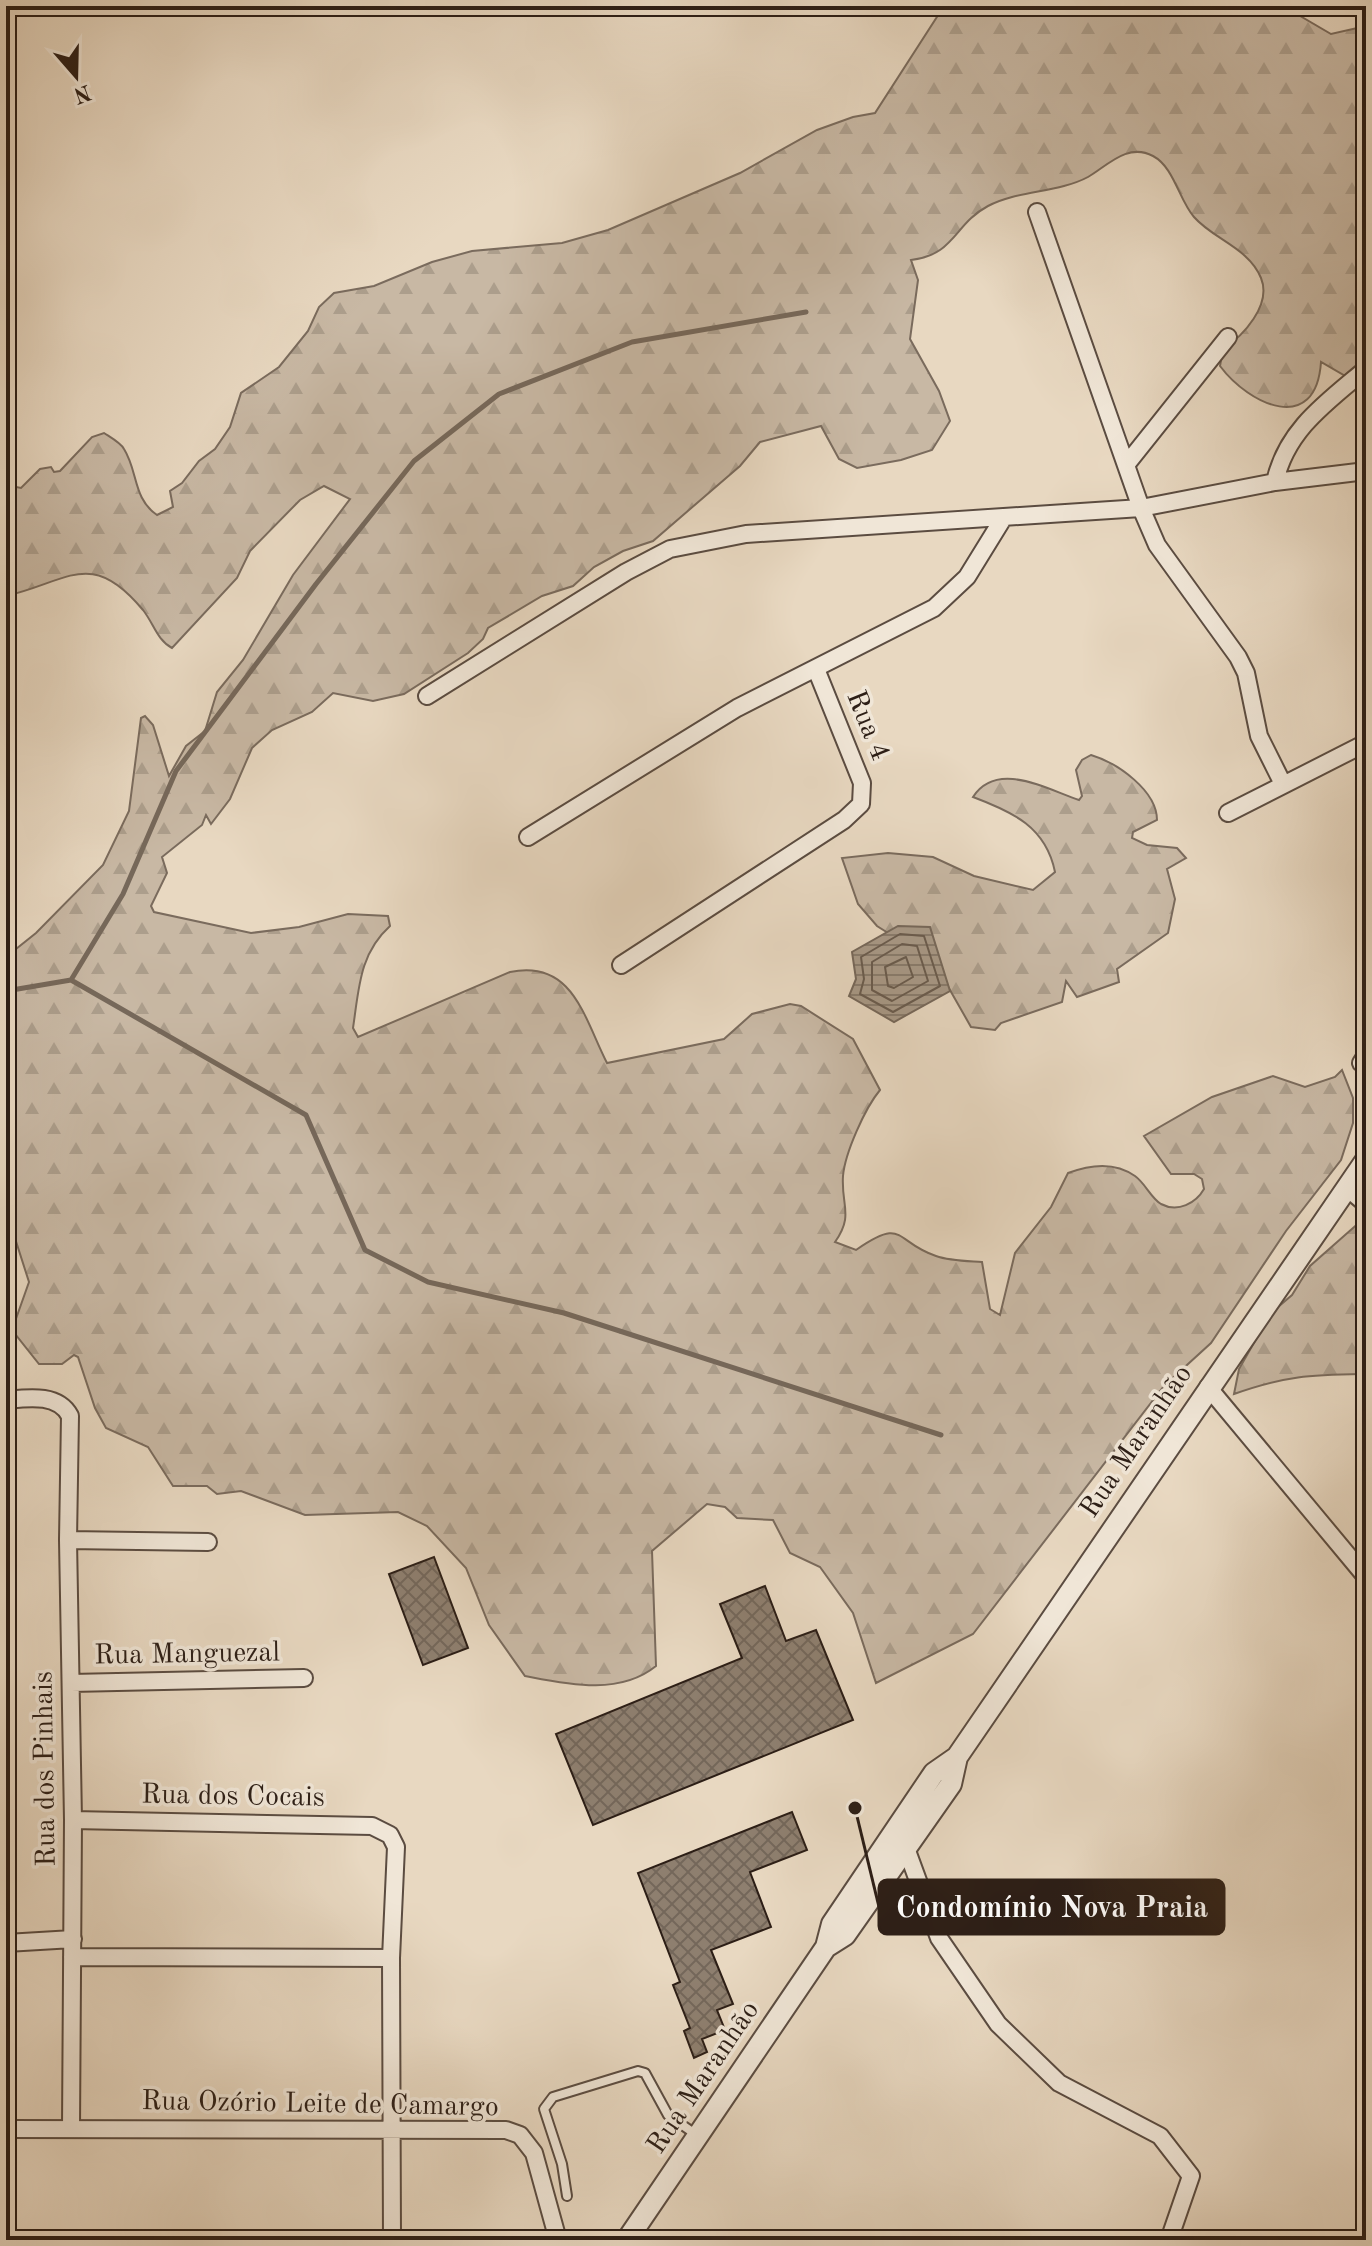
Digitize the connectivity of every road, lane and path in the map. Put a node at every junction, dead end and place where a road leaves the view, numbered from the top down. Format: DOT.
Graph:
graph roads {
  1 [pos="1037,212"];
  2 [pos="1228,337"];
  3 [pos="1366,369"];
  4 [pos="1126,465"];
  5 [pos="1366,471"];
  6 [pos="1275,482"];
  7 [pos="1141,508"];
  8 [pos="1004,517"];
  9 [pos="816,669"];
  10 [pos="427,696"];
  11 [pos="1366,743"];
  12 [pos="1283,784"];
  13 [pos="1228,813"];
  14 [pos="528,837"];
  15 [pos="621,965"];
  16 [pos="1366,1160"];
  17 [pos="1347,1188"];
  18 [pos="1366,1204"];
  19 [pos="1208,1387"];
  20 [pos="6,1400"];
  21 [pos="68,1540"];
  22 [pos="208,1542"];
  23 [pos="1366,1577"];
  24 [pos="304,1678"];
  25 [pos="71,1683"];
  26 [pos="73,1820"];
  27 [pos="895,1853"];
  28 [pos="73,1939"];
  29 [pos="6,1943"];
  30 [pos="72,1957"];
  31 [pos="391,1958"];
  32 [pos="71,2128"];
  33 [pos="6,2129"];
  34 [pos="390,2132"];
  35 [pos="699,2136"];
  36 [pos="567,2196"];
  37 [pos="392,2240"];
  38 [pos="558,2240"];
  39 [pos="627,2240"];
  40 [pos="1169,2240"];
  1 -- 4 [label="street"];
  2 -- 4 [label="street"];
  3 -- 6 [label="street"];
  4 -- 7 [label="street"];
  5 -- 6 [label="street"];
  6 -- 7 [label="street"];
  7 -- 8 [label="street"];
  7 -- 12 [label="street"];
  8 -- 9 [label="street"];
  8 -- 10 [label="street"];
  9 -- 14 [label="street"];
  9 -- 15 [label="street, Rua 4"];
  11 -- 12 [label="street"];
  12 -- 13 [label="street"];
  16 -- 17 [label="street, Rua Maranhão"];
  17 -- 18 [label="street"];
  17 -- 19 [label="street, Rua Maranhão"];
  19 -- 23 [label="street"];
  19 -- 27 [label="street, Rua Maranhão"];
  20 -- 21 [label="street, Rua dos Pinhais"];
  21 -- 22 [label="street"];
  21 -- 25 [label="street, Rua dos Pinhais"];
  24 -- 25 [label="street, Rua Manguezal"];
  25 -- 26 [label="street, Rua dos Pinhais"];
  26 -- 28 [label="street, Rua dos Pinhais"];
  26 -- 31 [label="street, Rua dos Cocais"];
  27 -- 35 [label="street, Rua Maranhão"];
  27 -- 40 [label="street"];
  28 -- 29 [label="street"];
  28 -- 30 [label="street, Rua dos Pinhais"];
  30 -- 31 [label="street"];
  30 -- 32 [label="street, Rua dos Pinhais"];
  31 -- 34 [label="street"];
  32 -- 33 [label="street, Rua Ozório Leite de Camargo"];
  32 -- 34 [label="street, Rua Ozório Leite de Camargo"];
  34 -- 37 [label="street"];
  34 -- 38 [label="street, Rua Ozório Leite de Camargo"];
  35 -- 36 [label="lane"];
  35 -- 39 [label="street, Rua Maranhão"];
}
